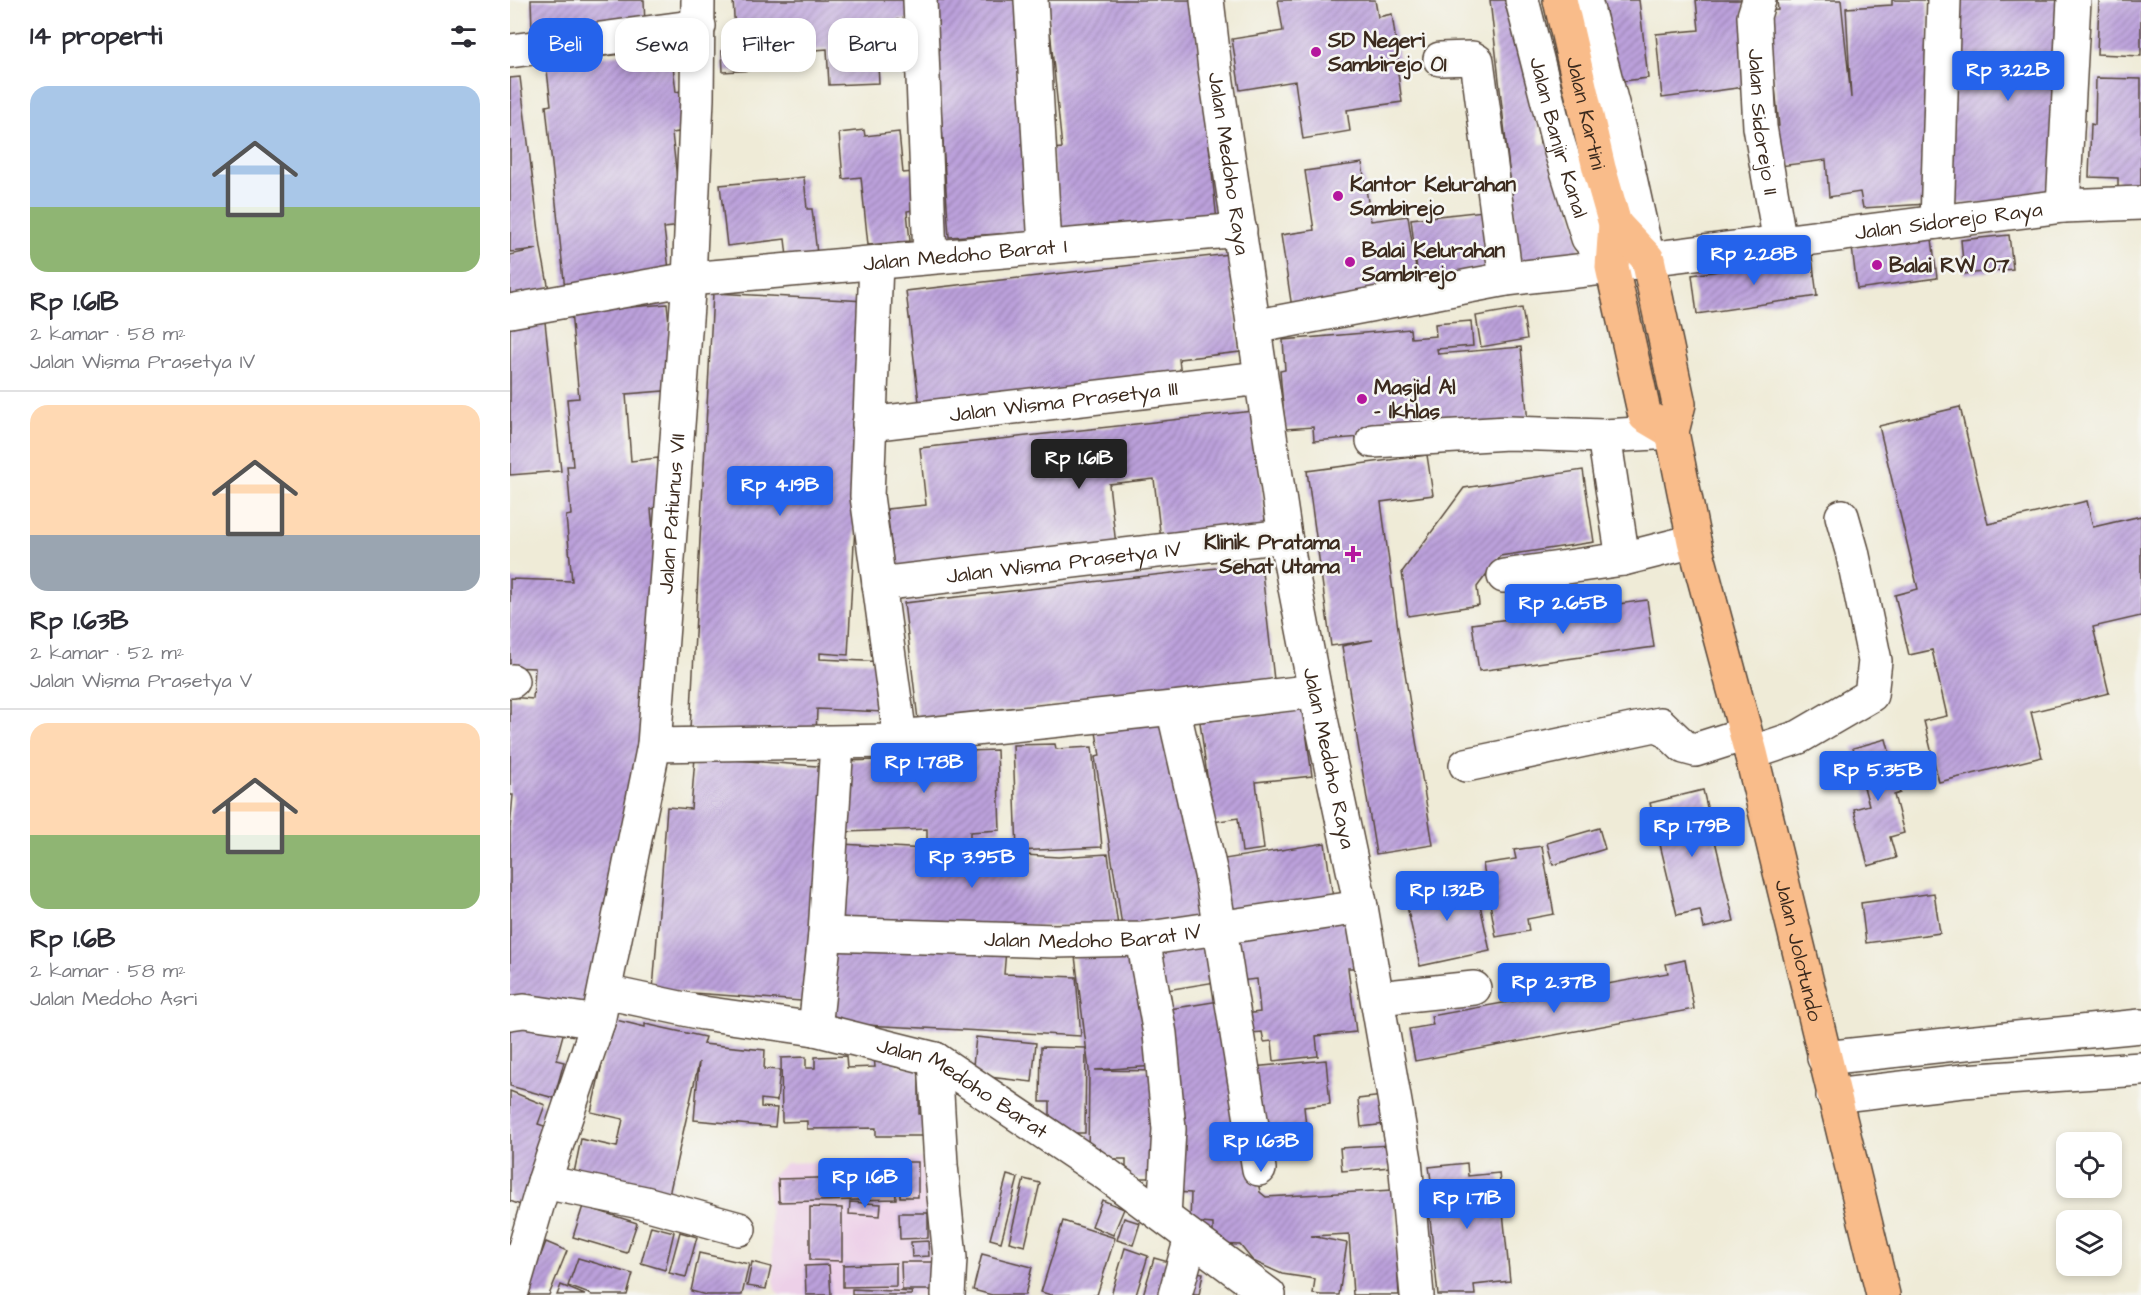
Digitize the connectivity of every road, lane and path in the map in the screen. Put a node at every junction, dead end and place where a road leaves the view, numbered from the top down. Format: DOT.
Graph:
graph roads {
  1 [pos="920,0"];
  2 [pos="1031,0"];
  3 [pos="1207,0"];
  4 [pos="1522,0"];
  5 [pos="1560,0"];
  6 [pos="1585,0"];
  7 [pos="1759,0"];
  8 [pos="1944,0"];
  9 [pos="2074,0"];
  10 [pos="698,13"];
  11 [pos="510,51"];
  12 [pos="1440,59"];
  13 [pos="2141,203"];
  14 [pos="2063,206"];
  15 [pos="1937,222"];
  16 [pos="1615,224"];
  17 [pos="1240,230"];
  18 [pos="1780,243"];
  19 [pos="1045,247"];
  20 [pos="930,257"];
  21 [pos="1648,259"];
  22 [pos="876,263"];
  23 [pos="1612,267"];
  24 [pos="689,279"];
  25 [pos="1506,279"];
  26 [pos="510,311"];
  27 [pos="1253,327"];
  28 [pos="1260,378"];
  29 [pos="869,424"];
  30 [pos="1672,432"];
  31 [pos="1604,436"];
  32 [pos="1373,441"];
  33 [pos="1842,516"];
  34 [pos="1285,536"];
  35 [pos="1694,541"];
  36 [pos="1623,559"];
  37 [pos="1504,576"];
  38 [pos="879,584"];
  39 [pos="1315,691"];
  40 [pos="1173,708"];
  41 [pos="900,737"];
  42 [pos="837,743"];
  43 [pos="1748,744"];
  44 [pos="654,745"];
  45 [pos="1466,765"];
  46 [pos="1362,907"];
  47 [pos="1219,930"];
  48 [pos="825,934"];
  49 [pos="1143,939"];
  50 [pos="1474,988"];
  51 [pos="1378,998"];
  52 [pos="602,1007"];
  53 [pos="510,1013"];
  54 [pos="2141,1026"];
  55 [pos="815,1029"];
  56 [pos="1824,1058"];
  57 [pos="935,1059"];
  58 [pos="2141,1069"];
  59 [pos="1833,1096"];
  60 [pos="1259,1169"];
  61 [pos="543,1182"];
  62 [pos="1164,1216"];
  63 [pos="740,1229"];
  64 [pos="1191,1238"];
  65 [pos="511,1295"];
  66 [pos="948,1295"];
  67 [pos="1175,1295"];
  68 [pos="1269,1295"];
  69 [pos="1417,1295"];
  70 [pos="1883,1295"];
  1 -- 20 [label="street"];
  2 -- 19 [label="street"];
  3 -- 17 [label="street, Jalan Medoho Raya"];
  4 -- 23 [label="street, Jalan Banjir Kanal"];
  5 -- 16 [label="main road, Jalan Kartini"];
  6 -- 21 [label="street"];
  7 -- 18 [label="street, Jalan Sidorejo II"];
  8 -- 15 [label="street"];
  9 -- 14 [label="street"];
  10 -- 11 [label="street"];
  10 -- 24 [label="street, Jalan Patiunus VII"];
  12 -- 25 [label="street"];
  13 -- 14 [label="street, Jalan Sidorejo Raya"];
  14 -- 15 [label="street, Jalan Sidorejo Raya"];
  15 -- 18 [label="street, Jalan Sidorejo Raya"];
  16 -- 21 [label="main road"];
  16 -- 23 [label="main road"];
  17 -- 19 [label="street, Jalan Medoho Barat I"];
  17 -- 27 [label="street, Jalan Medoho Raya"];
  18 -- 21 [label="street, Jalan Sidorejo Raya"];
  19 -- 20 [label="street, Jalan Medoho Barat I"];
  20 -- 22 [label="street, Jalan Medoho Barat I"];
  21 -- 23 [label="street, Jalan Sidorejo Raya"];
  21 -- 30 [label="main road, Jalan Jolotundo"];
  22 -- 24 [label="street, Jalan Medoho Barat I"];
  22 -- 29 [label="street"];
  23 -- 25 [label="street"];
  23 -- 30 [label="main road"];
  24 -- 26 [label="street, Jalan Medoho Barat I"];
  24 -- 44 [label="street, Jalan Patiunus VII"];
  25 -- 27 [label="street"];
  27 -- 28 [label="street, Jalan Medoho Raya"];
  28 -- 29 [label="street, Jalan Wisma Prasetya III"];
  28 -- 34 [label="street, Jalan Medoho Raya"];
  29 -- 38 [label="street"];
  30 -- 31 [label="street"];
  30 -- 35 [label="main road, Jalan Jolotundo"];
  31 -- 32 [label="street"];
  31 -- 36 [label="street"];
  33 -- 43 [label="street"];
  34 -- 38 [label="street, Jalan Wisma Prasetya IV"];
  34 -- 39 [label="street, Jalan Medoho Raya"];
  35 -- 36 [label="street"];
  35 -- 43 [label="main road, Jalan Jolotundo"];
  36 -- 37 [label="street"];
  38 -- 41 [label="street"];
  39 -- 40 [label="street"];
  39 -- 46 [label="street, Jalan Medoho Raya"];
  40 -- 41 [label="street"];
  40 -- 47 [label="street"];
  41 -- 42 [label="street"];
  42 -- 44 [label="street"];
  42 -- 48 [label="street"];
  43 -- 45 [label="street"];
  43 -- 56 [label="main road, Jalan Jolotundo"];
  44 -- 52 [label="street, Jalan Patiunus VII"];
  46 -- 47 [label="street, Jalan Medoho Barat IV"];
  46 -- 51 [label="street, Jalan Medoho Raya"];
  47 -- 49 [label="street, Jalan Medoho Barat IV"];
  47 -- 60 [label="street"];
  48 -- 49 [label="street, Jalan Medoho Barat IV"];
  48 -- 55 [label="street"];
  49 -- 62 [label="street"];
  50 -- 51 [label="street"];
  51 -- 69 [label="street, Jalan Medoho Raya"];
  52 -- 53 [label="street, Jalan Medoho Barat"];
  52 -- 55 [label="street, Jalan Medoho Barat"];
  52 -- 61 [label="street, Jalan Patiunus VII"];
  54 -- 56 [label="street"];
  55 -- 57 [label="street, Jalan Medoho Barat"];
  56 -- 59 [label="main road, Jalan Jolotundo"];
  57 -- 62 [label="street, Jalan Medoho Barat"];
  57 -- 66 [label="street"];
  58 -- 59 [label="street"];
  59 -- 70 [label="main road, Jalan Jolotundo"];
  61 -- 63 [label="street"];
  61 -- 65 [label="street, Jalan Patiunus VII"];
  62 -- 64 [label="street, Jalan Medoho Barat"];
  64 -- 67 [label="street"];
  64 -- 68 [label="street, Jalan Medoho Barat"];
}
